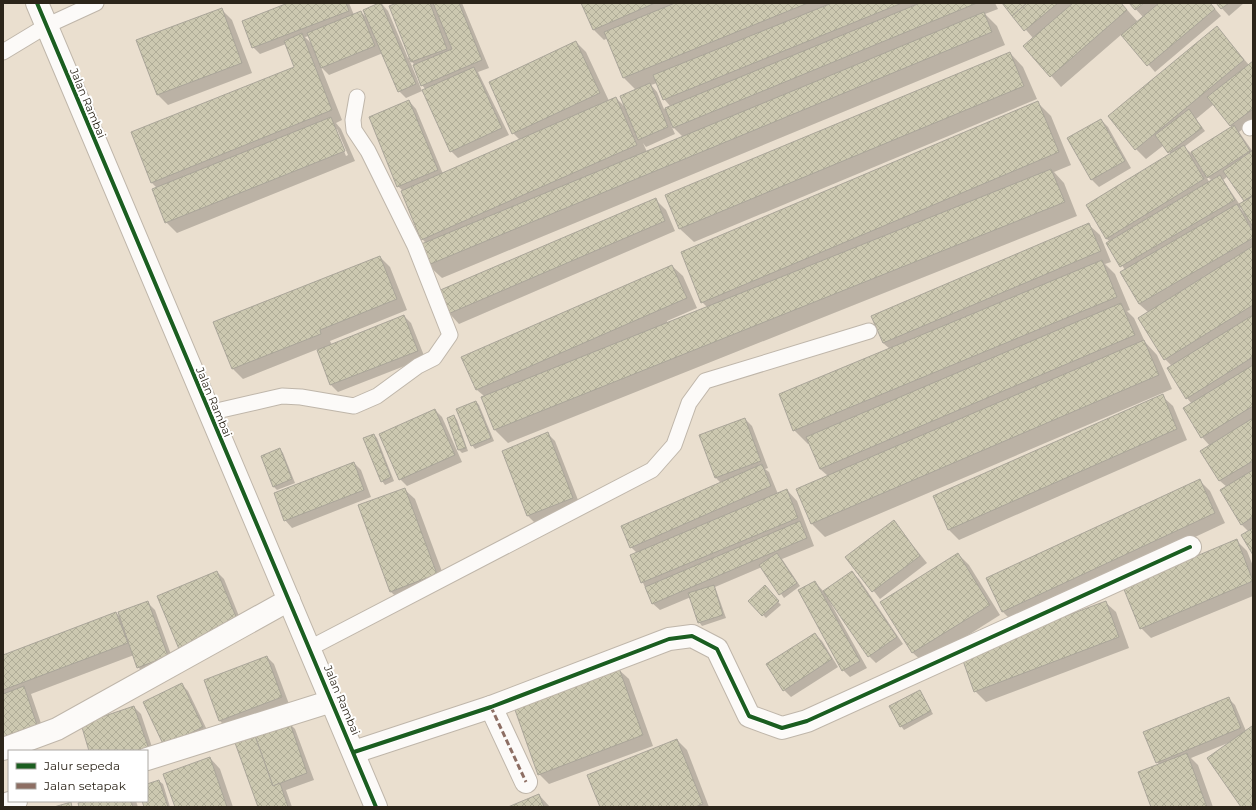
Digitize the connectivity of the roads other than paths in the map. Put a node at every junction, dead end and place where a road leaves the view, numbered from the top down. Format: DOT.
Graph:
graph roads {
  1 [pos="37,3"];
  2 [pos="96,3"];
  3 [pos="46,26"];
  4 [pos="3,52"];
  5 [pos="357,97"];
  6 [pos="869,331"];
  7 [pos="208,413"];
  8 [pos="1190,547"];
  9 [pos="289,600"];
  10 [pos="310,648"];
  11 [pos="332,701"];
  12 [pos="491,707"];
  13 [pos="3,749"];
  14 [pos="354,752"];
  15 [pos="148,759"];
  16 [pos="526,782"];
  17 [pos="13,802"];
  18 [pos="3,805"];
  19 [pos="376,807"];
  1 -- 3 [label="street, Jalan Rambai"];
  2 -- 3 [label="lane"];
  3 -- 4 [label="lane"];
  3 -- 7 [label="street, Jalan Rambai"];
  5 -- 7 [label="lane"];
  6 -- 10 [label="lane"];
  7 -- 9 [label="street, Jalan Rambai"];
  8 -- 12 [label="street"];
  9 -- 10 [label="street, Jalan Rambai"];
  9 -- 13 [label="street"];
  10 -- 11 [label="street, Jalan Rambai"];
  11 -- 14 [label="street, Jalan Rambai"];
  11 -- 15 [label="street"];
  12 -- 14 [label="street"];
  12 -- 16 [label="street"];
  14 -- 19 [label="street, Jalan Rambai"];
  17 -- 18 [label="street"];
}
